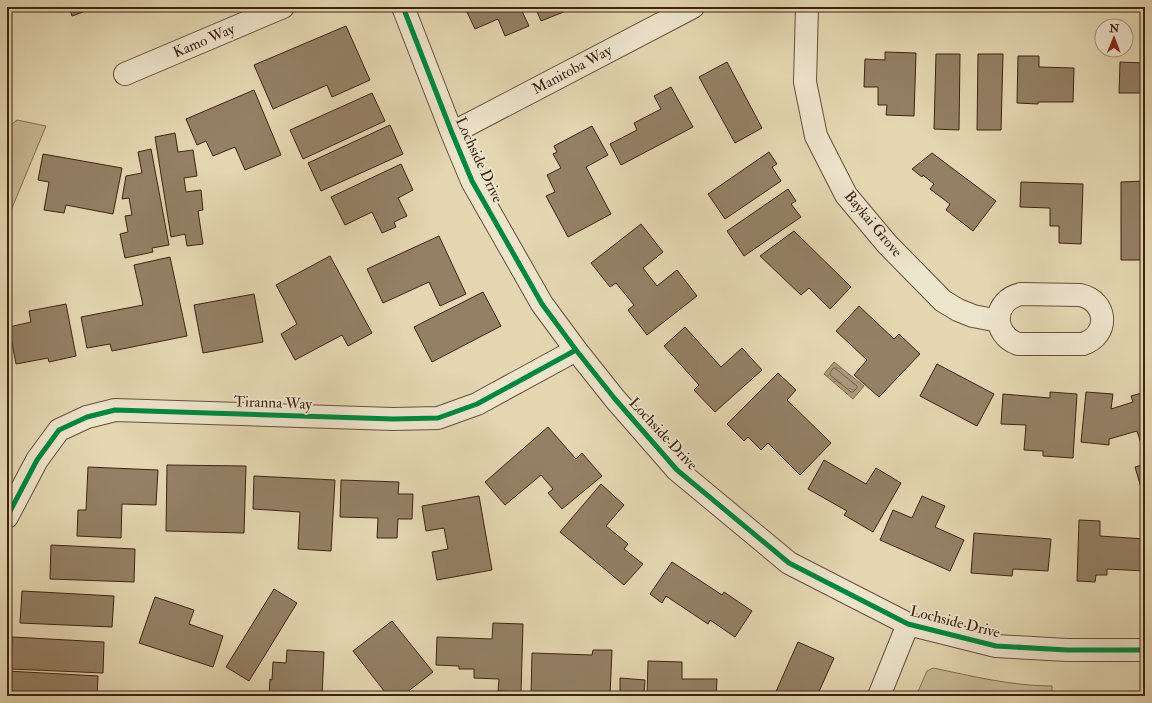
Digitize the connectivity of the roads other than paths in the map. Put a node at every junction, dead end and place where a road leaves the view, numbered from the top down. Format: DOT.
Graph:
graph roads {
  1 [pos="283,7"];
  2 [pos="403,7"];
  3 [pos="693,7"];
  4 [pos="807,7"];
  5 [pos="125,74"];
  6 [pos="452,133"];
  7 [pos="999,321"];
  8 [pos="576,350"];
  9 [pos="7,516"];
  10 [pos="908,624"];
  11 [pos="1145,650"];
  12 [pos="878,696"];
  1 -- 5 [label="street, Kamo Way"];
  2 -- 6 [label="street, Lochside Drive"];
  3 -- 6 [label="street, Manitoba Way"];
  4 -- 7 [label="street, Baykai Grove"];
  6 -- 8 [label="street, Lochside Drive"];
  8 -- 9 [label="street, Tiranna Way"];
  8 -- 10 [label="street, Lochside Drive"];
  10 -- 11 [label="street, Lochside Drive"];
  10 -- 12 [label="street"];
}
